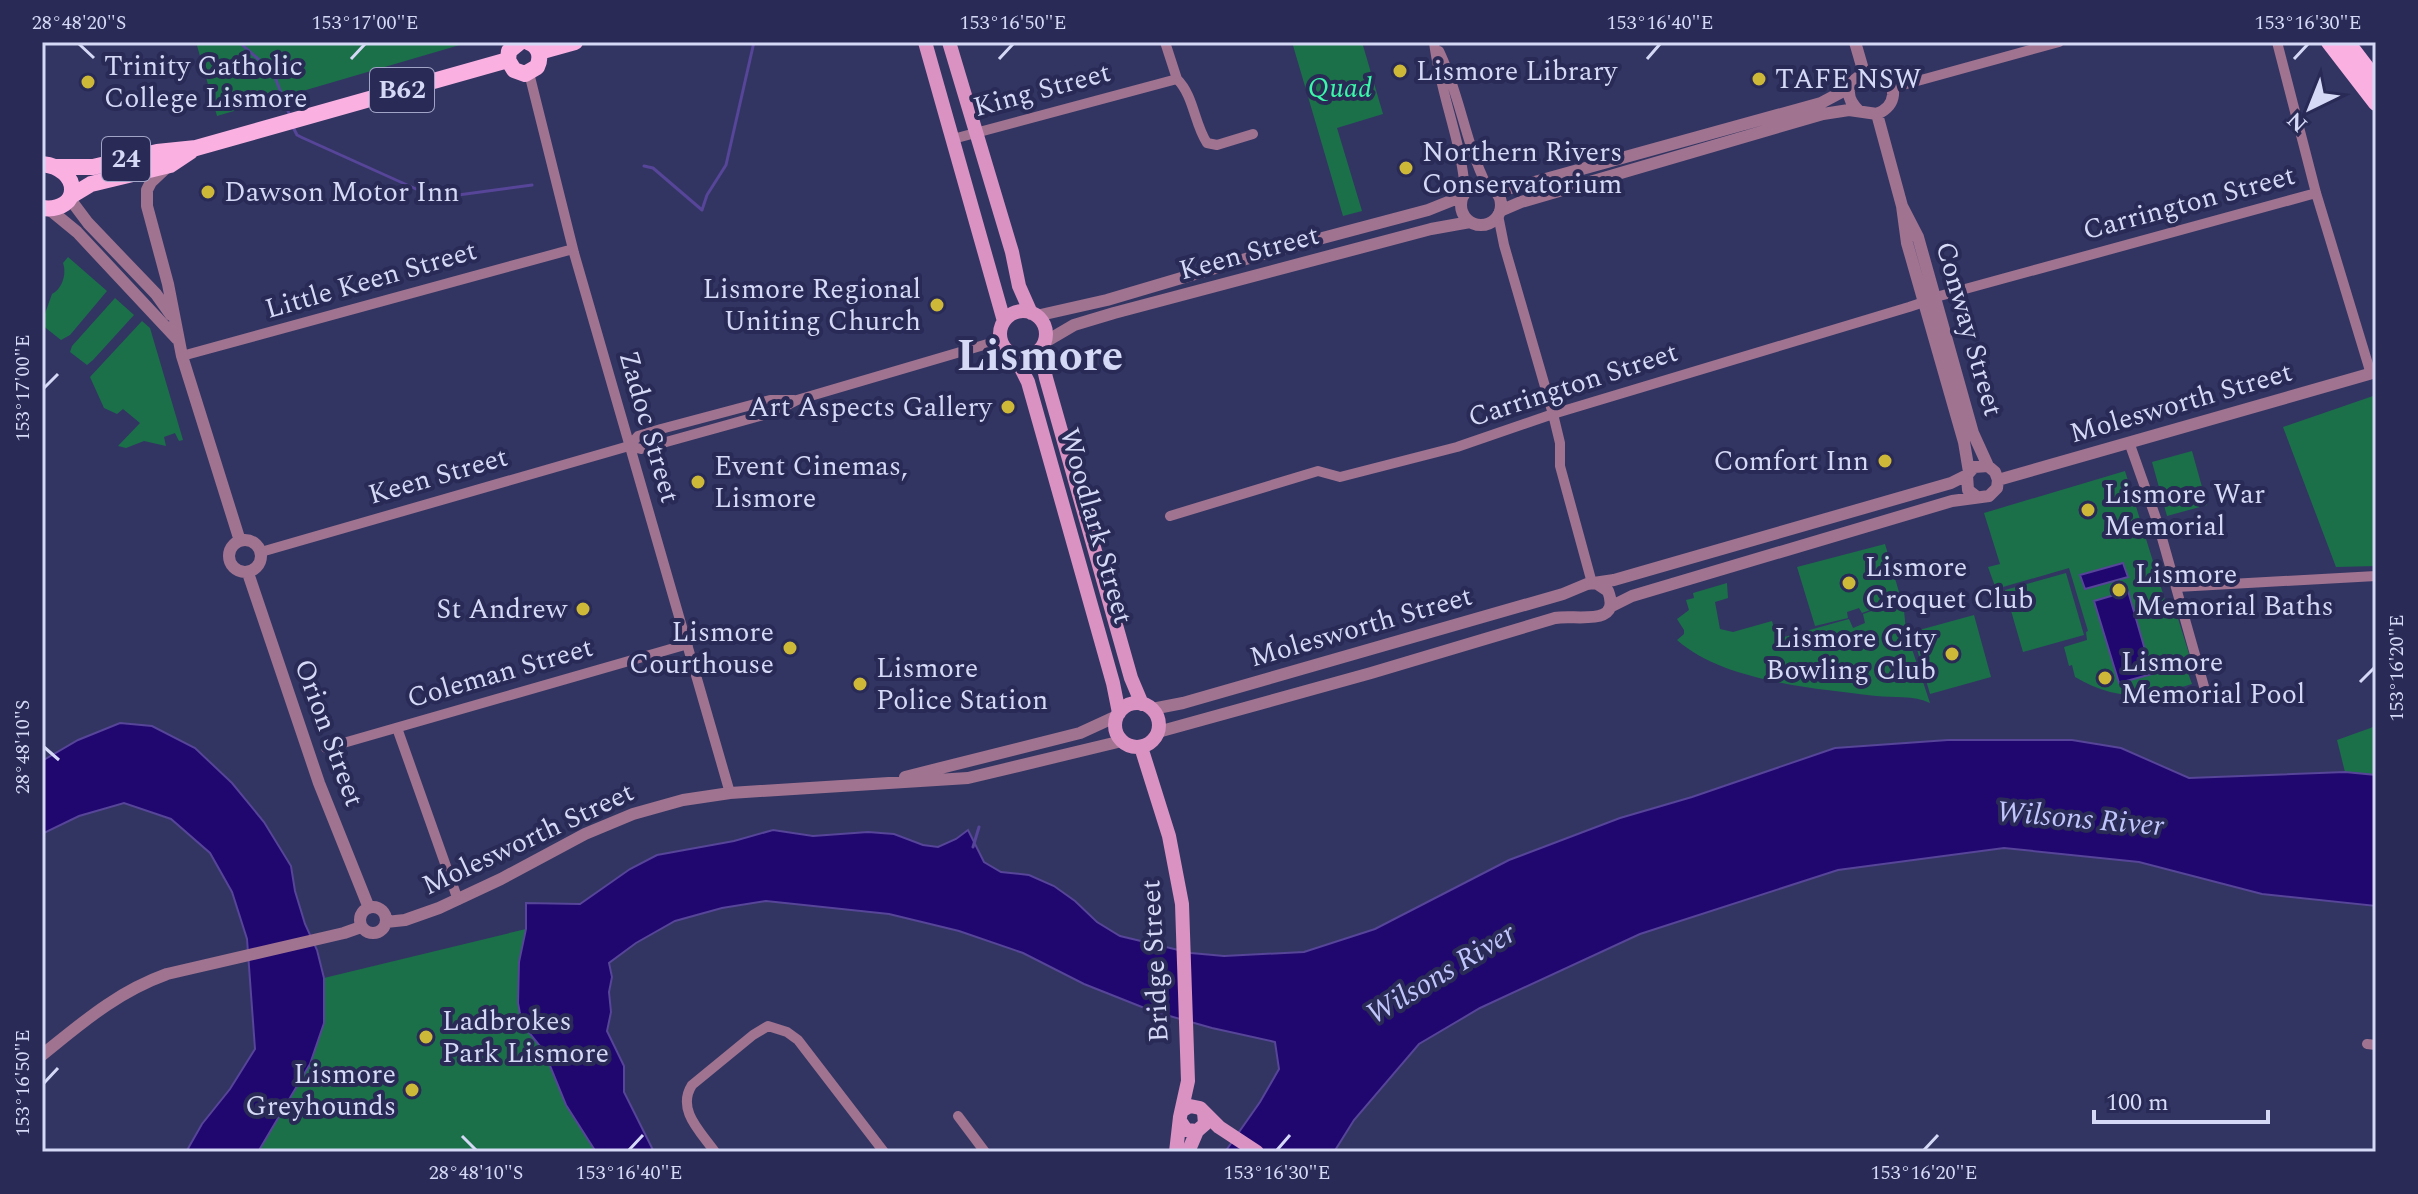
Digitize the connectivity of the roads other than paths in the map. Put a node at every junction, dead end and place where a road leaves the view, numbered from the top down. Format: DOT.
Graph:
graph roads {
  1 [pos="520,42"];
  2 [pos="575,42"];
  3 [pos="925,42"];
  4 [pos="949,42"];
  5 [pos="1165,42"];
  6 [pos="1855,42"];
  7 [pos="2059,42"];
  8 [pos="2277,42"];
  9 [pos="2329,42"];
  10 [pos="2347,42"];
  11 [pos="534,47"];
  12 [pos="508,60"];
  13 [pos="529,73"];
  14 [pos="1864,73"];
  15 [pos="1177,79"];
  16 [pos="2376,80"];
  17 [pos="1851,87"];
  18 [pos="1892,88"];
  19 [pos="2376,103"];
  20 [pos="1859,111"];
  21 [pos="1877,114"];
  22 [pos="976,132"];
  23 [pos="1253,134"];
  24 [pos="953,139"];
  25 [pos="196,148"];
  26 [pos="49,165"];
  27 [pos="170,165"];
  28 [pos="1491,188"];
  29 [pos="2316,193"];
  30 [pos="1464,194"];
  31 [pos="70,197"];
  32 [pos="1902,206"];
  33 [pos="46,209"];
  34 [pos="1499,213"];
  35 [pos="1470,222"];
  36 [pos="573,249"];
  37 [pos="1930,300"];
  38 [pos="1034,314"];
  39 [pos="173,318"];
  40 [pos="1004,321"];
  41 [pos="1001,340"];
  42 [pos="179,342"];
  43 [pos="1042,346"];
  44 [pos="182,356"];
  45 [pos="1015,356"];
  46 [pos="2374,373"];
  47 [pos="1553,414"];
  48 [pos="2129,442"];
  49 [pos="629,446"];
  50 [pos="1988,466"];
  51 [pos="1968,474"];
  52 [pos="1998,480"];
  53 [pos="1977,497"];
  54 [pos="1170,516"];
  55 [pos="240,541"];
  56 [pos="261,552"];
  57 [pos="248,573"];
  58 [pos="2376,576"];
  59 [pos="1590,584"];
  60 [pos="2177,587"];
  61 [pos="1610,607"];
  62 [pos="1578,608"];
  63 [pos="688,644"];
  64 [pos="2205,690"];
  65 [pos="1147,706"];
  66 [pos="1118,715"];
  67 [pos="397,728"];
  68 [pos="1158,732"];
  69 [pos="1122,741"];
  70 [pos="1141,747"];
  71 [pos="326,748"];
  72 [pos="882,782"];
  73 [pos="730,793"];
  74 [pos="458,900"];
  75 [pos="369,908"];
  76 [pos="386,922"];
  77 [pos="361,927"];
  78 [pos="42,1055"];
  79 [pos="1188,1081"];
  80 [pos="1182,1115"];
  81 [pos="958,1116"];
  82 [pos="1201,1120"];
  83 [pos="715,1152"];
  84 [pos="884,1152"];
  85 [pos="985,1152"];
  86 [pos="1176,1152"];
  87 [pos="1188,1152"];
  88 [pos="1257,1152"];
  1 -- 12 [label="main road"];
  2 -- 11 [label="main road"];
  3 -- 24 [label="main road"];
  4 -- 22 [label="main road"];
  5 -- 15 [label="street"];
  6 -- 14 [label="street"];
  7 -- 18 [label="street"];
  8 -- 29 [label="street"];
  9 -- 19 [label="main road"];
  10 -- 16 [label="main road"];
  11 -- 13 [label="main road"];
  12 -- 13 [label="main road"];
  12 -- 25 [label="main road, B62"];
  13 -- 36 [label="street, Zadoc Street"];
  14 -- 17 [label="street"];
  14 -- 18 [label="street"];
  15 -- 22 [label="street, King Street"];
  15 -- 23 [label="street"];
  17 -- 20 [label="street"];
  17 -- 28 [label="street"];
  18 -- 21 [label="street"];
  20 -- 21 [label="street"];
  20 -- 34 [label="street"];
  21 -- 32 [label="street, Conway Street"];
  22 -- 24 [label="street, King Street"];
  22 -- 38 [label="main road"];
  24 -- 40 [label="main road"];
  25 -- 26 [label="main road, 24"];
  25 -- 27 [label="main road, B62"];
  26 -- 31 [label="main road"];
  27 -- 31 [label="main road, B62"];
  27 -- 39 [label="street"];
  28 -- 30 [label="street"];
  28 -- 30 [label="street"];
  28 -- 34 [label="street"];
  29 -- 37 [label="street, Carrington Street"];
  29 -- 46 [label="street"];
  30 -- 35 [label="street"];
  30 -- 38 [label="street, Keen Street"];
  31 -- 33 [label="main road, B62"];
  31 -- 39 [label="street"];
  32 -- 37 [label="street, Conway Street"];
  32 -- 37 [label="street, Conway Street"];
  33 -- 42 [label="street"];
  34 -- 35 [label="street"];
  34 -- 47 [label="street"];
  35 -- 43 [label="street, Keen Street"];
  36 -- 44 [label="street, Little Keen Street"];
  36 -- 49 [label="street, Zadoc Street"];
  37 -- 47 [label="street, Carrington Street"];
  37 -- 50 [label="street, Conway Street"];
  37 -- 51 [label="street, Conway Street"];
  38 -- 40 [label="main road"];
  38 -- 43 [label="main road"];
  39 -- 42 [label="street"];
  40 -- 41 [label="main road"];
  41 -- 45 [label="main road"];
  41 -- 49 [label="street, Keen Street"];
  42 -- 44 [label="street"];
  43 -- 45 [label="main road"];
  43 -- 65 [label="main road, Woodlark Street"];
  44 -- 55 [label="street"];
  45 -- 66 [label="main road, Woodlark Street"];
  46 -- 48 [label="street, Molesworth Street"];
  47 -- 54 [label="street, Carrington Street"];
  47 -- 59 [label="street"];
  48 -- 52 [label="street, Molesworth Street"];
  48 -- 60 [label="street"];
  49 -- 56 [label="street, Keen Street"];
  49 -- 63 [label="street, Zadoc Street"];
  50 -- 51 [label="street"];
  50 -- 52 [label="street"];
  51 -- 53 [label="street"];
  51 -- 59 [label="street, Molesworth Street"];
  52 -- 53 [label="street"];
  53 -- 61 [label="street"];
  55 -- 56 [label="street"];
  55 -- 57 [label="street"];
  56 -- 57 [label="street"];
  57 -- 75 [label="street, Orion Street"];
  58 -- 60 [label="street"];
  59 -- 61 [label="street"];
  59 -- 62 [label="street"];
  59 -- 65 [label="street, Molesworth Street"];
  60 -- 64 [label="street"];
  61 -- 62 [label="street, Molesworth Street"];
  62 -- 68 [label="street, Molesworth Street"];
  63 -- 67 [label="street, Coleman Street"];
  63 -- 73 [label="street, Zadoc Street"];
  65 -- 66 [label="main road"];
  65 -- 68 [label="main road"];
  66 -- 69 [label="main road"];
  66 -- 72 [label="street, Molesworth Street"];
  67 -- 71 [label="street, Coleman Street"];
  67 -- 74 [label="street"];
  68 -- 70 [label="main road"];
  69 -- 70 [label="main road"];
  69 -- 72 [label="street, Molesworth Street"];
  70 -- 79 [label="main road, Bridge Street"];
  72 -- 73 [label="street, Molesworth Street"];
  73 -- 74 [label="street, Molesworth Street"];
  74 -- 76 [label="street, Molesworth Street"];
  75 -- 76 [label="street"];
  75 -- 77 [label="street"];
  76 -- 77 [label="street"];
  77 -- 78 [label="street"];
  79 -- 80 [label="main road, Bridge Street"];
  79 -- 82 [label="main road, Bridge Street"];
  80 -- 82 [label="main road"];
  80 -- 82 [label="main road"];
  80 -- 86 [label="main road, Bridge Street"];
  81 -- 85 [label="street"];
  82 -- 87 [label="main road"];
  82 -- 88 [label="main road"];
  83 -- 84 [label="street"];
}
